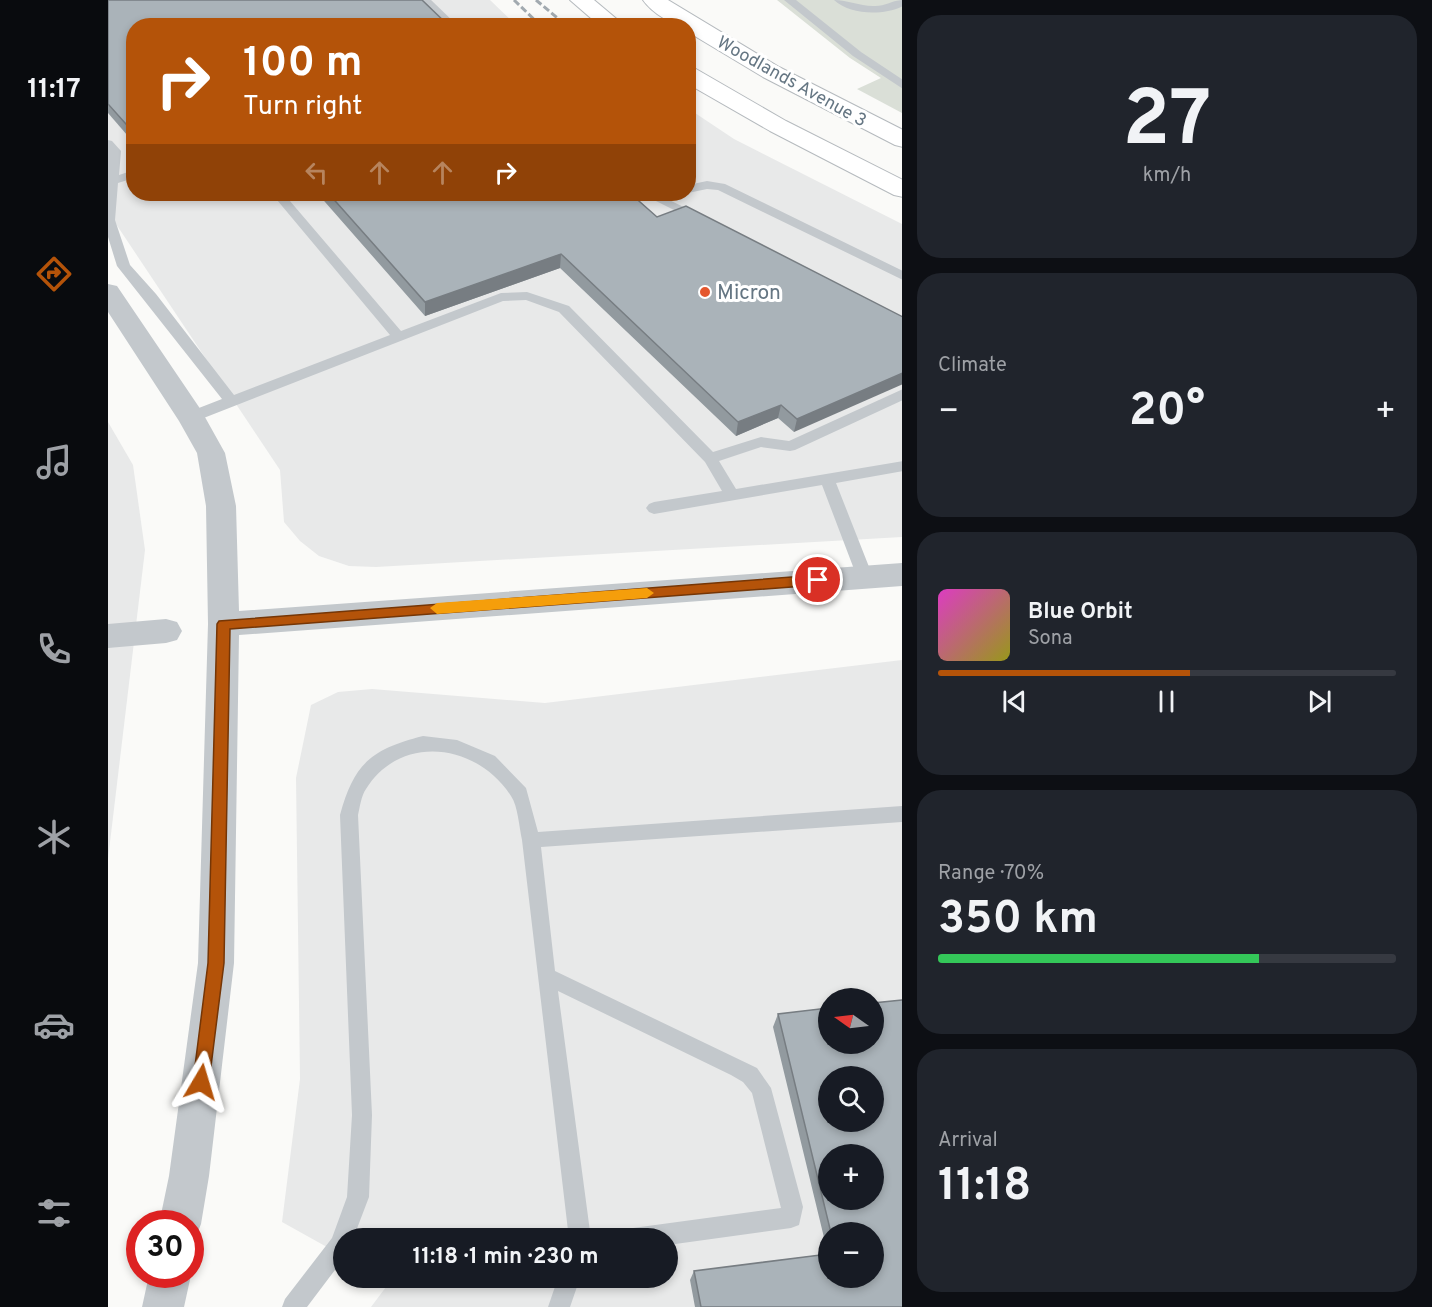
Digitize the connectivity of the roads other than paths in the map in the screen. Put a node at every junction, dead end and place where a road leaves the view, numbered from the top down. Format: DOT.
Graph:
graph roads {
  1 [pos="425,0"];
  2 [pos="581,0"];
  3 [pos="654,0"];
  4 [pos="789,0"];
  5 [pos="839,0"];
  6 [pos="898,2"];
  7 [pos="444,18"];
  8 [pos="604,18"];
  9 [pos="681,18"];
  10 [pos="696,27"];
  11 [pos="696,79"];
  12 [pos="902,85"];
  13 [pos="902,140"];
  14 [pos="108,144"];
  15 [pos="126,177"];
  16 [pos="112,181"];
  17 [pos="696,187"];
  18 [pos="902,189"];
  19 [pos="284,201"];
  20 [pos="665,201"];
  21 [pos="672,201"];
  22 [pos="670,203"];
  23 [pos="712,225"];
  24 [pos="902,276"];
  25 [pos="108,292"];
  26 [pos="398,336"];
  27 [pos="902,394"];
  28 [pos="231,401"];
  29 [pos="190,417"];
  30 [pos="710,458"];
  31 [pos="902,466"];
  32 [pos="827,478"];
  33 [pos="731,493"];
  34 [pos="654,507"];
  35 [pos="902,574"];
  36 [pos="865,577"];
  37 [pos="224,624"];
  38 [pos="165,631"];
  39 [pos="108,636"];
  40 [pos="902,814"];
  41 [pos="531,840"];
  42 [pos="546,976"];
  43 [pos="183,1210"];
  44 [pos="579,1228"];
  45 [pos="678,1233"];
  46 [pos="167,1288"];
  47 [pos="566,1288"];
  48 [pos="163,1307"];
  49 [pos="292,1307"];
  50 [pos="559,1307"];
  1 -- 7 [label="lane"];
  2 -- 8 [label="main road"];
  3 -- 9 [label="main road, Woodlands Avenue 3"];
  4 -- 12 [label="lane"];
  5 -- 6 [label="lane"];
  10 -- 13 [label="main road, Woodlands Avenue 3"];
  11 -- 18 [label="main road"];
  14 -- 16 [label="lane"];
  15 -- 16 [label="lane"];
  16 -- 28 [label="lane"];
  17 -- 24 [label="lane"];
  19 -- 26 [label="lane"];
  20 -- 22 [label="lane"];
  21 -- 22 [label="lane"];
  22 -- 23 [label="lane"];
  25 -- 29 [label="street"];
  26 -- 28 [label="lane"];
  26 -- 30 [label="lane"];
  27 -- 30 [label="lane"];
  28 -- 29 [label="lane"];
  29 -- 37 [label="street"];
  30 -- 33 [label="lane"];
  31 -- 32 [label="lane"];
  32 -- 33 [label="lane"];
  32 -- 36 [label="lane"];
  33 -- 34 [label="lane"];
  35 -- 36 [label="street"];
  36 -- 37 [label="street"];
  37 -- 43 [label="street"];
  38 -- 39 [label="street"];
  40 -- 41 [label="lane"];
  41 -- 42 [label="lane"];
  41 -- 49 [label="lane"];
  42 -- 44 [label="lane"];
  42 -- 45 [label="lane"];
  46 -- 48 [label="street"];
  47 -- 50 [label="lane"];
}
